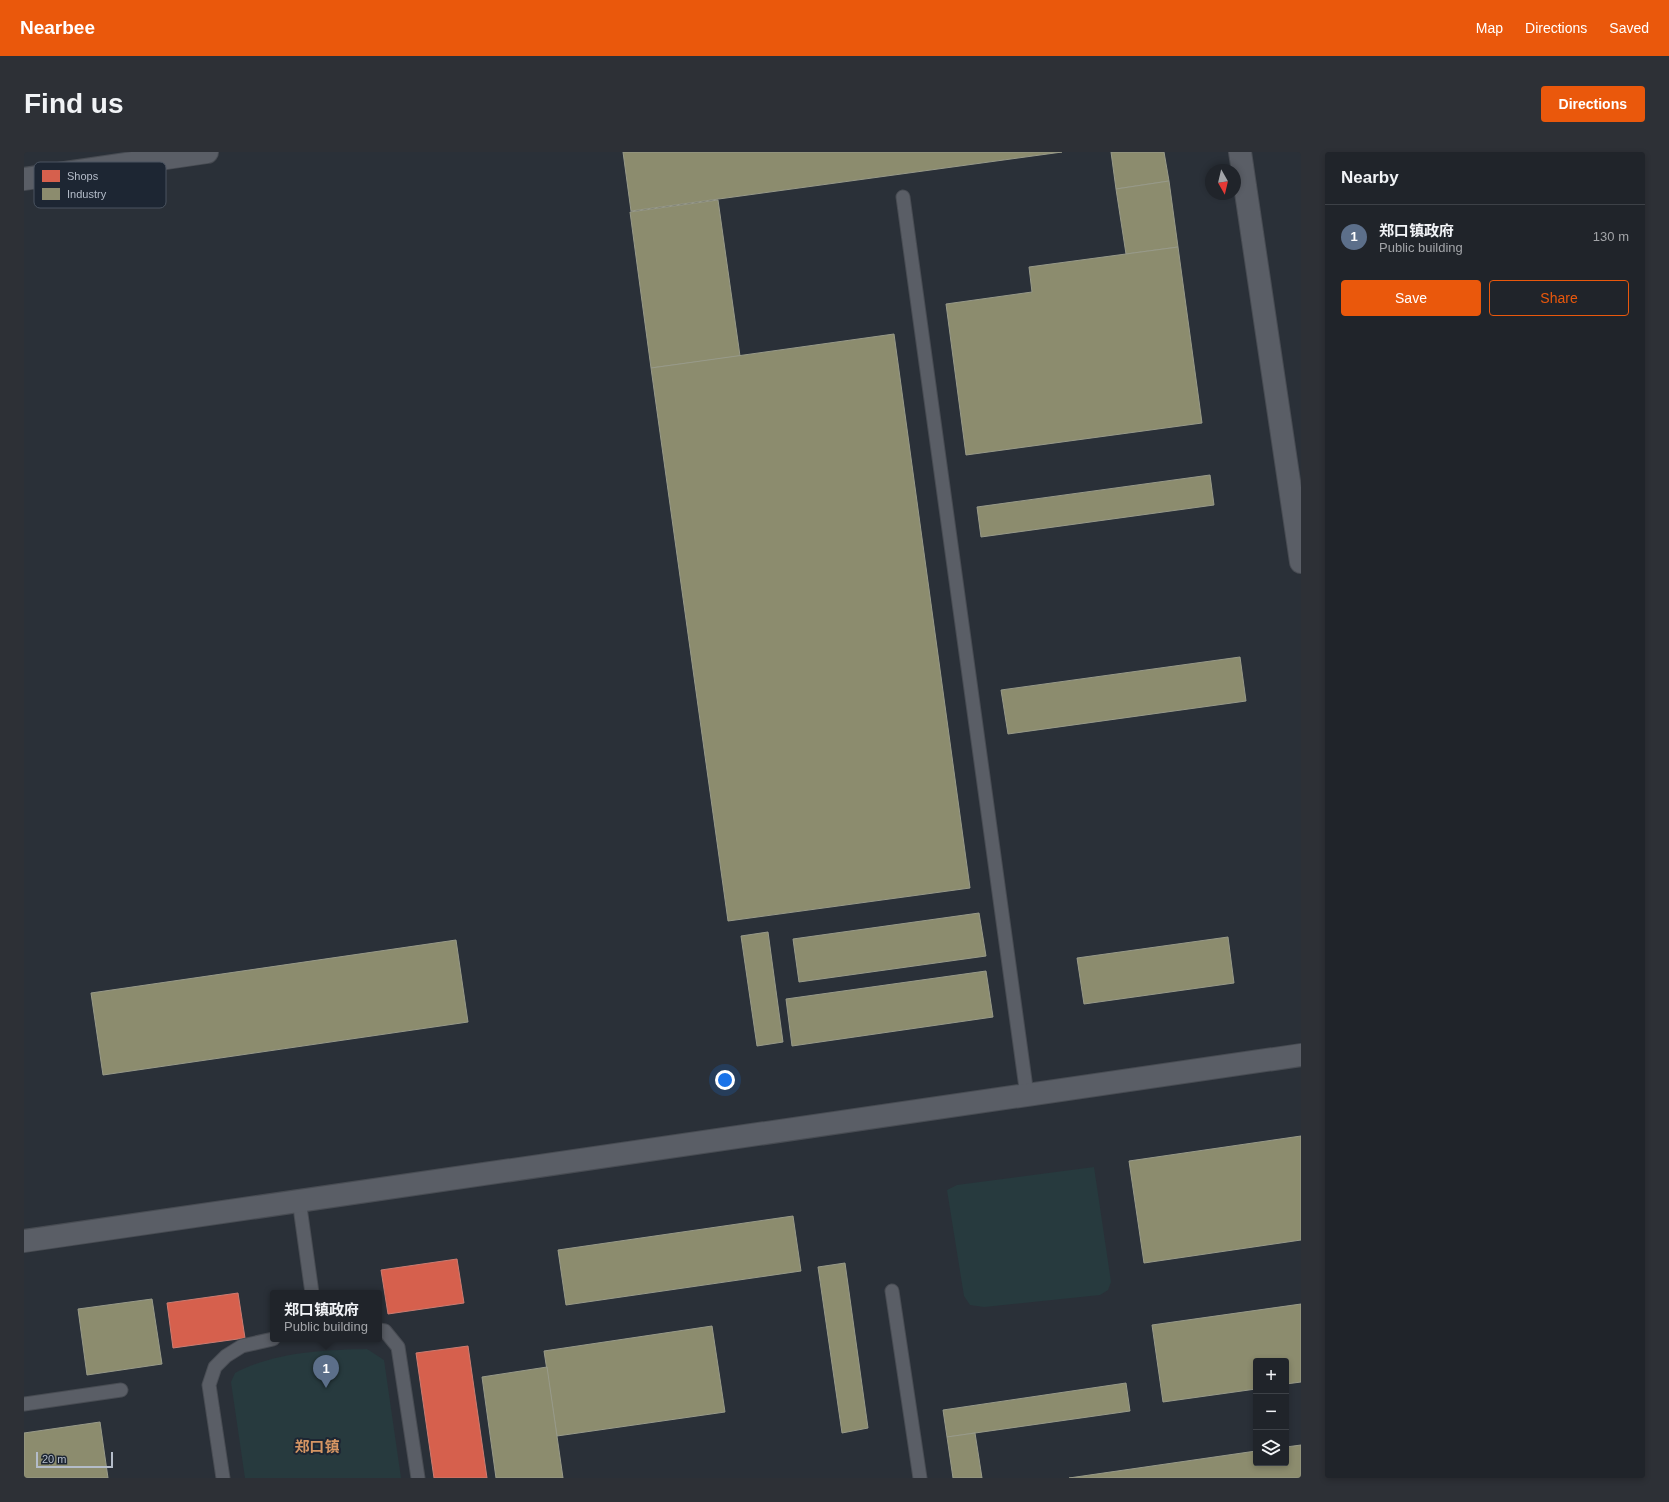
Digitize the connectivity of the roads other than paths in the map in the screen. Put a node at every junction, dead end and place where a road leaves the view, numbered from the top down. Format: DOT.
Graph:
graph roads {
  1 [pos="207,152"];
  2 [pos="1240,152"];
  3 [pos="139,162"];
  4 [pos="34,178"];
  5 [pos="24,179"];
  6 [pos="903,197"];
  7 [pos="1301,562"];
  8 [pos="1301,1055"];
  9 [pos="1027,1095"];
  10 [pos="299,1200"];
  11 [pos="24,1241"];
  12 [pos="312,1290"];
  13 [pos="892,1291"];
  14 [pos="382,1330"];
  15 [pos="270,1340"];
  16 [pos="121,1390"];
  17 [pos="24,1404"];
  18 [pos="224,1478"];
  19 [pos="418,1478"];
  20 [pos="920,1478"];
  1 -- 3 [label="street"];
  2 -- 7 [label="street"];
  4 -- 5 [label="street"];
  6 -- 9 [label="lane"];
  8 -- 9 [label="street"];
  9 -- 10 [label="street"];
  10 -- 11 [label="street"];
  10 -- 12 [label="lane"];
  13 -- 20 [label="lane"];
  14 -- 19 [label="lane"];
  15 -- 18 [label="lane"];
  16 -- 17 [label="lane"];
}
